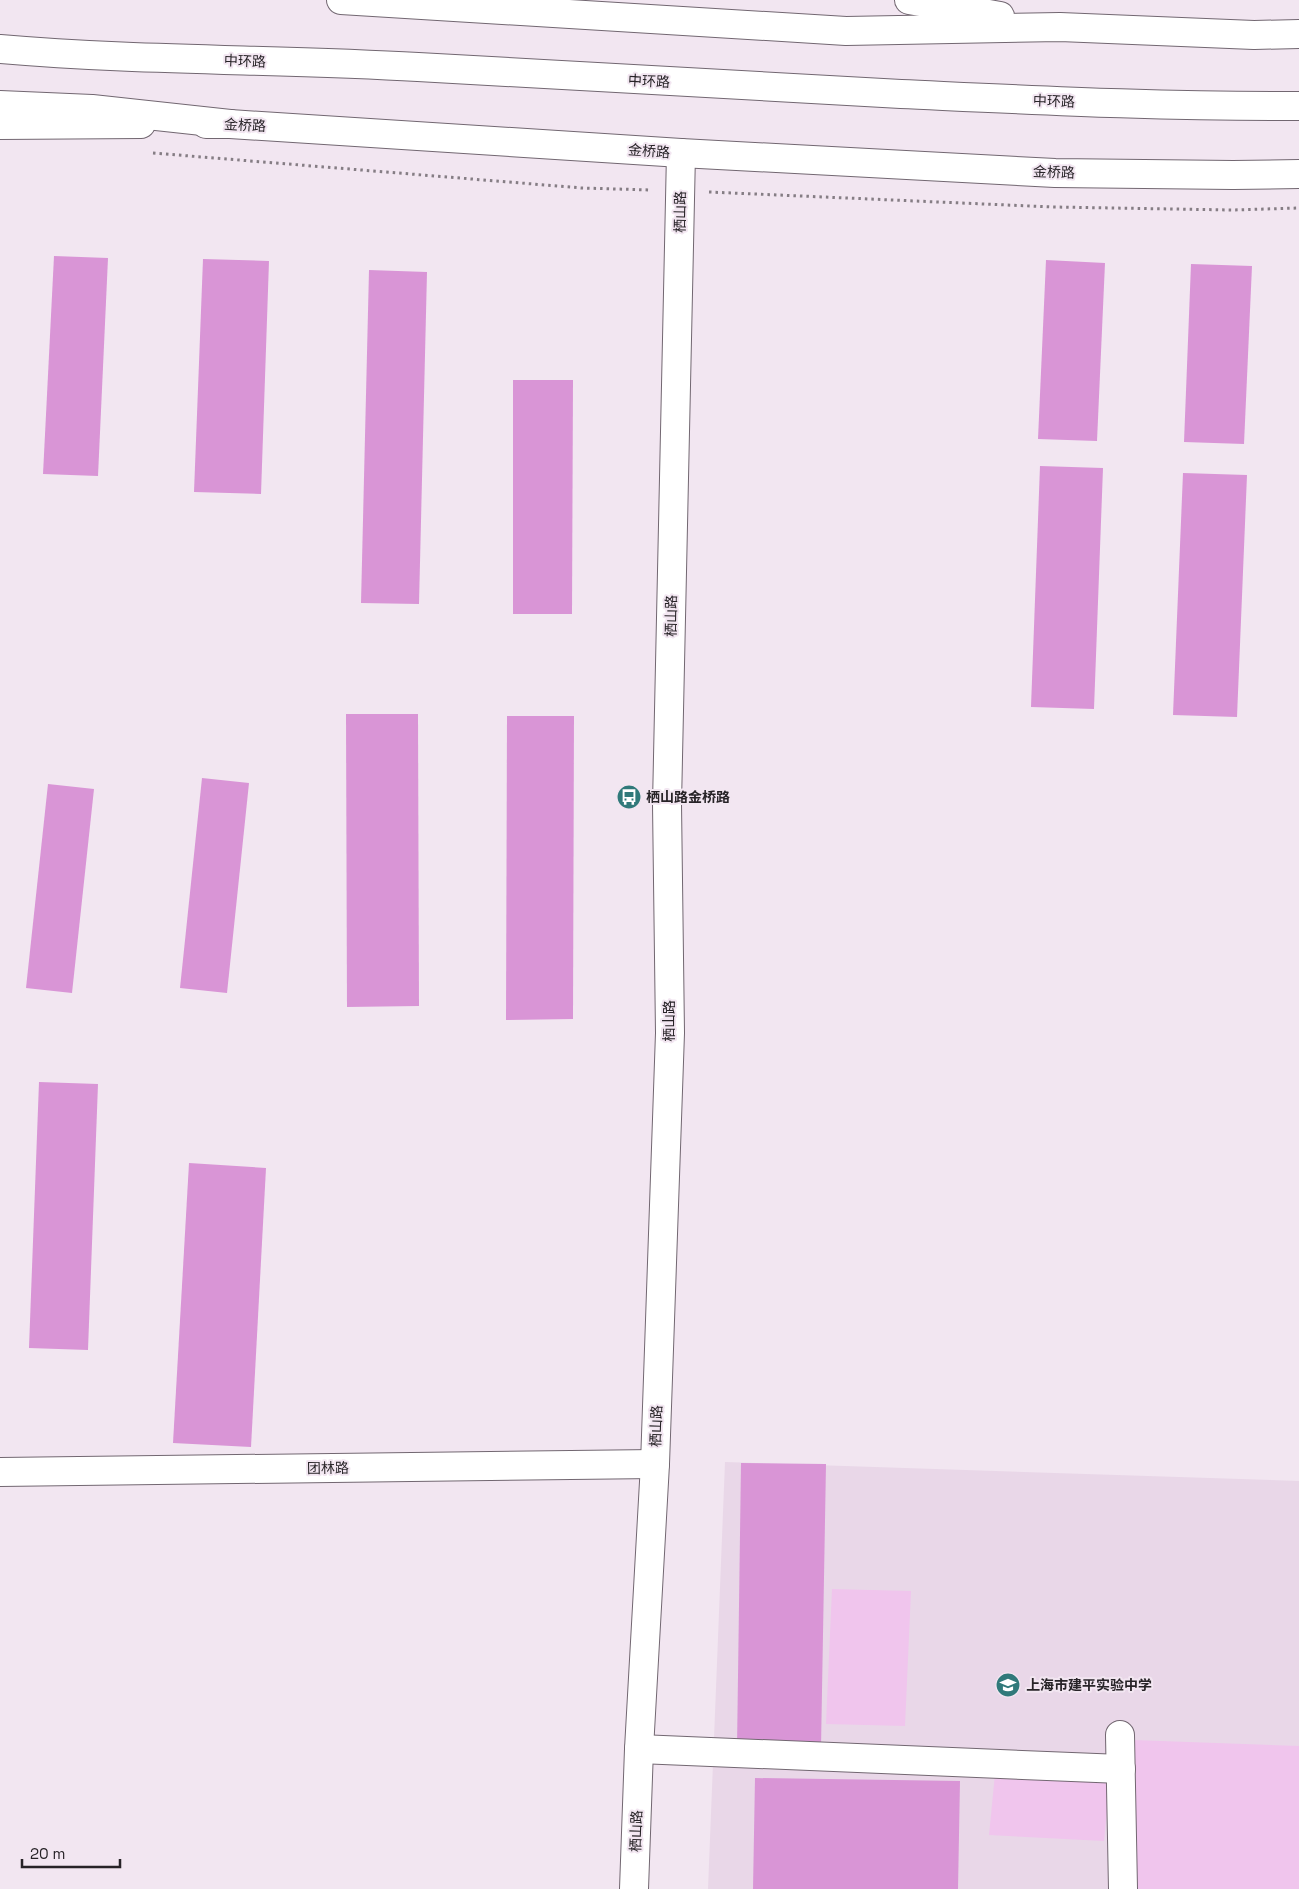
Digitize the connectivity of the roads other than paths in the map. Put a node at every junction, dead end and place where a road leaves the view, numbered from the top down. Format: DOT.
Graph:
graph roads {
  1 [pos="341,0"];
  2 [pos="910,0"];
  3 [pos="1060,27"];
  4 [pos="1299,28"];
  5 [pos="1299,34"];
  6 [pos="1254,35"];
  7 [pos="0,49"];
  8 [pos="70,55"];
  9 [pos="0,60"];
  10 [pos="0,105"];
  11 [pos="1299,106"];
  12 [pos="230,124"];
  13 [pos="0,125"];
  14 [pos="682,153"];
  15 [pos="1299,174"];
  16 [pos="655,1464"];
  17 [pos="0,1472"];
  18 [pos="1120,1735"];
  19 [pos="639,1749"];
  20 [pos="1121,1769"];
  21 [pos="634,1889"];
  22 [pos="1123,1889"];
  1 -- 3 [label="main road"];
  2 -- 3 [label="main road"];
  3 -- 6 [label="main road"];
  4 -- 6 [label="main road"];
  5 -- 6 [label="main road"];
  7 -- 8 [label="main road, 中环路"];
  8 -- 9 [label="main road"];
  8 -- 11 [label="main road, 中环路"];
  10 -- 12 [label="main road"];
  12 -- 13 [label="main road, 金桥路"];
  12 -- 14 [label="main road, 金桥路"];
  14 -- 15 [label="main road, 金桥路"];
  14 -- 16 [label="main road, 栖山路"];
  16 -- 17 [label="main road, 团林路"];
  16 -- 19 [label="main road, 栖山路"];
  18 -- 20 [label="main road"];
  19 -- 20 [label="main road"];
  19 -- 21 [label="main road, 栖山路"];
  20 -- 22 [label="main road"];
}
